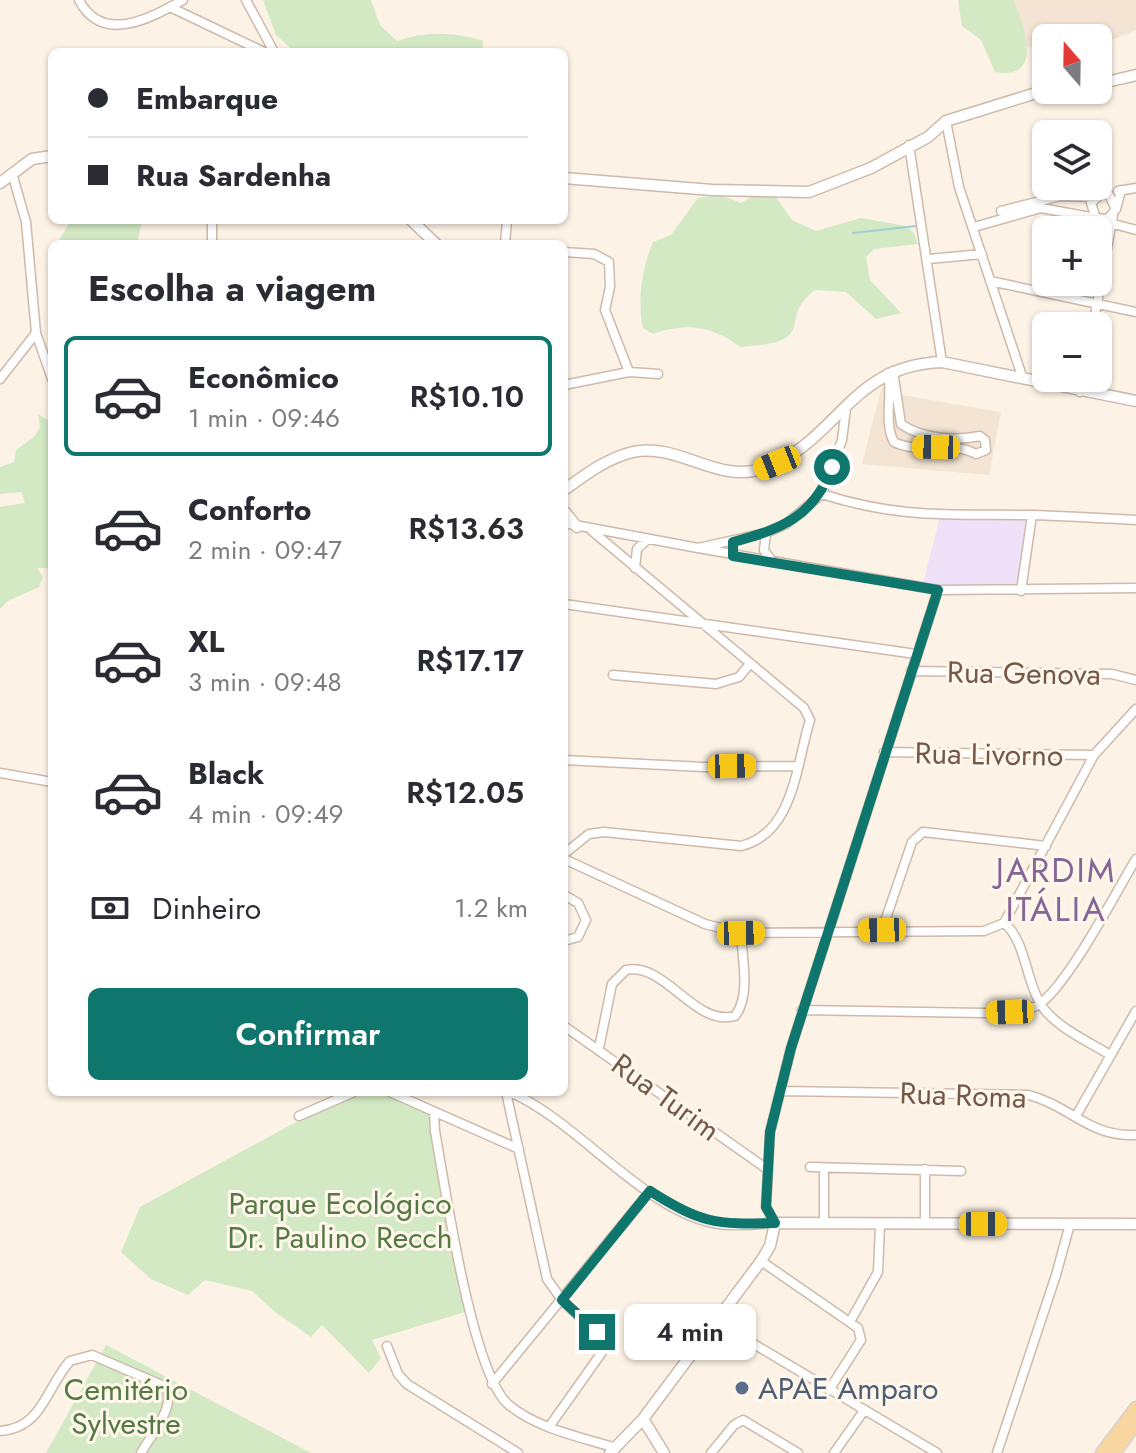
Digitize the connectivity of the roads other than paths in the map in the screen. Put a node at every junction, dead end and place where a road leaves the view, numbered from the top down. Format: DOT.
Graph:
graph roads {
  1 [pos="79,0"];
  2 [pos="183,0"];
  3 [pos="246,0"];
  4 [pos="170,7"];
  5 [pos="256,48"];
  6 [pos="272,48"];
  7 [pos="1136,75"];
  8 [pos="1112,81"];
  9 [pos="1032,94"];
  10 [pos="946,121"];
  11 [pos="909,145"];
  12 [pos="48,157"];
  13 [pos="12,173"];
  14 [pos="568,178"];
  15 [pos="0,183"];
  16 [pos="1136,188"];
  17 [pos="1121,190"];
  18 [pos="1112,193"];
  19 [pos="1044,200"];
  20 [pos="1093,200"];
  21 [pos="1110,200"];
  22 [pos="1001,211"];
  23 [pos="1074,215"];
  24 [pos="1080,216"];
  25 [pos="1114,216"];
  26 [pos="415,224"];
  27 [pos="974,227"];
  28 [pos="1136,230"];
  29 [pos="432,240"];
  30 [pos="568,252"];
  31 [pos="982,254"];
  32 [pos="929,259"];
  33 [pos="990,281"];
  34 [pos="1097,304"];
  35 [pos="1096,312"];
  36 [pos="1136,312"];
  37 [pos="36,333"];
  38 [pos="942,362"];
  39 [pos="48,368"];
  40 [pos="629,372"];
  41 [pos="890,372"];
  42 [pos="658,374"];
  43 [pos="0,379"];
  44 [pos="1023,379"];
  45 [pos="1032,381"];
  46 [pos="568,384"];
  47 [pos="1080,392"];
  48 [pos="1136,401"];
  49 [pos="846,408"];
  50 [pos="901,424"];
  51 [pos="889,429"];
  52 [pos="568,487"];
  53 [pos="822,494"];
  54 [pos="1032,515"];
  55 [pos="568,516"];
  56 [pos="1136,520"];
  57 [pos="568,524"];
  58 [pos="577,527"];
  59 [pos="592,531"];
  60 [pos="766,533"];
  61 [pos="648,539"];
  62 [pos="733,542"];
  63 [pos="698,548"];
  64 [pos="733,556"];
  65 [pos="773,561"];
  66 [pos="635,568"];
  67 [pos="1136,588"];
  68 [pos="938,590"];
  69 [pos="1021,591"];
  70 [pos="568,605"];
  71 [pos="697,621"];
  72 [pos="916,654"];
  73 [pos="749,665"];
  74 [pos="911,671"];
  75 [pos="613,675"];
  76 [pos="1136,680"];
  77 [pos="1136,709"];
  78 [pos="884,752"];
  79 [pos="1094,755"];
  80 [pos="568,760"];
  81 [pos="796,766"];
  82 [pos="0,773"];
  83 [pos="48,781"];
  84 [pos="1046,846"];
  85 [pos="568,854"];
  86 [pos="568,859"];
  87 [pos="1136,859"];
  88 [pos="568,897"];
  89 [pos="1004,923"];
  90 [pos="882,930"];
  91 [pos="827,931"];
  92 [pos="741,933"];
  93 [pos="568,940"];
  94 [pos="1040,1004"];
  95 [pos="802,1010"];
  96 [pos="1136,1011"];
  97 [pos="568,1029"];
  98 [pos="599,1048"];
  99 [pos="1110,1055"];
  100 [pos="781,1091"];
  101 [pos="339,1096"];
  102 [pos="399,1096"];
  103 [pos="509,1096"];
  104 [pos="517,1096"];
  105 [pos="434,1112"];
  106 [pos="299,1116"];
  107 [pos="1076,1116"];
  108 [pos="1136,1135"];
  109 [pos="519,1149"];
  110 [pos="810,1167"];
  111 [pos="824,1168"];
  112 [pos="767,1169"];
  113 [pos="925,1169"];
  114 [pos="961,1171"];
  115 [pos="650,1191"];
  116 [pos="775,1223"];
  117 [pos="824,1223"];
  118 [pos="925,1224"];
  119 [pos="1070,1224"];
  120 [pos="1136,1224"];
  121 [pos="880,1226"];
  122 [pos="761,1261"];
  123 [pos="562,1300"];
  124 [pos="851,1320"];
  125 [pos="715,1321"];
  126 [pos="387,1346"];
  127 [pos="492,1384"];
  128 [pos="829,1390"];
  129 [pos="1136,1408"];
  130 [pos="863,1412"];
  131 [pos="643,1419"];
  132 [pos="1136,1423"];
  133 [pos="549,1427"];
  134 [pos="0,1431"];
  135 [pos="613,1450"];
  136 [pos="141,1453"];
  137 [pos="518,1453"];
  138 [pos="664,1453"];
  139 [pos="711,1453"];
  140 [pos="798,1453"];
  141 [pos="834,1453"];
  142 [pos="937,1453"];
  143 [pos="997,1453"];
  144 [pos="1102,1453"];
  145 [pos="1114,1453"];
  1 -- 4 [label="street"];
  2 -- 4 [label="street"];
  3 -- 6 [label="street"];
  4 -- 5 [label="street"];
  7 -- 8 [label="street"];
  9 -- 10 [label="street"];
  10 -- 11 [label="street"];
  10 -- 27 [label="street"];
  11 -- 14 [label="street"];
  11 -- 32 [label="street"];
  12 -- 13 [label="street"];
  13 -- 15 [label="street"];
  13 -- 37 [label="street"];
  16 -- 17 [label="street"];
  17 -- 18 [label="street"];
  17 -- 25 [label="street"];
  19 -- 22 [label="street"];
  20 -- 23 [label="street"];
  21 -- 25 [label="street"];
  23 -- 24 [label="street"];
  23 -- 27 [label="street"];
  25 -- 28 [label="street"];
  25 -- 34 [label="street"];
  26 -- 29 [label="street"];
  27 -- 31 [label="street"];
  30 -- 40 [label="street"];
  31 -- 32 [label="street"];
  31 -- 33 [label="street"];
  32 -- 38 [label="street"];
  33 -- 34 [label="street"];
  33 -- 44 [label="street"];
  34 -- 35 [label="street"];
  34 -- 36 [label="street"];
  37 -- 39 [label="street"];
  37 -- 43 [label="street"];
  38 -- 41 [label="street"];
  38 -- 44 [label="street"];
  40 -- 42 [label="street"];
  40 -- 46 [label="street"];
  41 -- 49 [label="street"];
  41 -- 50 [label="street"];
  41 -- 51 [label="street"];
  44 -- 45 [label="street"];
  47 -- 48 [label="street"];
  49 -- 52 [label="street"];
  49 -- 53 [label="street"];
  50 -- 51 [label="street"];
  50 -- 51 [label="street"];
  53 -- 54 [label="street"];
  53 -- 60 [label="street"];
  54 -- 56 [label="street"];
  54 -- 69 [label="street"];
  55 -- 58 [label="street"];
  57 -- 58 [label="street"];
  58 -- 59 [label="street"];
  59 -- 61 [label="street"];
  59 -- 66 [label="street"];
  60 -- 62 [label="street"];
  60 -- 65 [label="street"];
  61 -- 63 [label="street"];
  61 -- 66 [label="street"];
  62 -- 63 [label="street"];
  62 -- 64 [label="street"];
  63 -- 64 [label="street"];
  64 -- 65 [label="street"];
  65 -- 68 [label="street"];
  66 -- 71 [label="street"];
  67 -- 69 [label="street"];
  68 -- 69 [label="street"];
  68 -- 72 [label="street"];
  70 -- 71 [label="street"];
  71 -- 72 [label="street"];
  71 -- 73 [label="street"];
  72 -- 74 [label="street"];
  73 -- 75 [label="street"];
  73 -- 81 [label="street"];
  74 -- 76 [label="street, Rua Genova"];
  74 -- 78 [label="street"];
  77 -- 79 [label="street"];
  78 -- 79 [label="street, Rua Livorno"];
  78 -- 91 [label="street"];
  79 -- 84 [label="street"];
  80 -- 81 [label="street"];
  81 -- 85 [label="street"];
  82 -- 83 [label="street"];
  84 -- 89 [label="street"];
  84 -- 90 [label="street"];
  86 -- 92 [label="street"];
  87 -- 94 [label="street"];
  88 -- 93 [label="street"];
  89 -- 90 [label="street"];
  89 -- 94 [label="street"];
  90 -- 91 [label="street"];
  91 -- 92 [label="street"];
  91 -- 95 [label="street"];
  92 -- 98 [label="street"];
  94 -- 95 [label="street"];
  94 -- 99 [label="street"];
  95 -- 100 [label="street"];
  96 -- 99 [label="street"];
  97 -- 98 [label="street, Rua Turim"];
  98 -- 112 [label="street, Rua Turim"];
  99 -- 107 [label="street"];
  100 -- 107 [label="street, Rua Roma"];
  100 -- 112 [label="street"];
  101 -- 106 [label="street"];
  102 -- 105 [label="street"];
  103 -- 109 [label="street"];
  104 -- 115 [label="street"];
  105 -- 109 [label="street"];
  105 -- 127 [label="street"];
  107 -- 108 [label="street, Rua Roma"];
  109 -- 123 [label="street"];
  110 -- 111 [label="street"];
  111 -- 113 [label="street"];
  111 -- 117 [label="street"];
  112 -- 116 [label="street"];
  113 -- 114 [label="street"];
  113 -- 118 [label="street"];
  115 -- 116 [label="street"];
  115 -- 123 [label="street"];
  116 -- 117 [label="street"];
  116 -- 122 [label="street"];
  117 -- 121 [label="street"];
  118 -- 119 [label="street"];
  118 -- 121 [label="street"];
  119 -- 120 [label="street"];
  119 -- 143 [label="street"];
  121 -- 124 [label="street"];
  122 -- 124 [label="street"];
  122 -- 125 [label="street"];
  123 -- 127 [label="street"];
  123 -- 133 [label="street"];
  124 -- 128 [label="street"];
  125 -- 128 [label="street"];
  125 -- 131 [label="street"];
  126 -- 137 [label="street"];
  127 -- 133 [label="street"];
  128 -- 130 [label="street"];
  129 -- 144 [label="main road"];
  130 -- 141 [label="street"];
  130 -- 142 [label="street"];
  131 -- 135 [label="street"];
  131 -- 138 [label="street"];
  132 -- 145 [label="main road"];
  133 -- 135 [label="street"];
  134 -- 136 [label="street"];
  139 -- 140 [label="street"];
}
